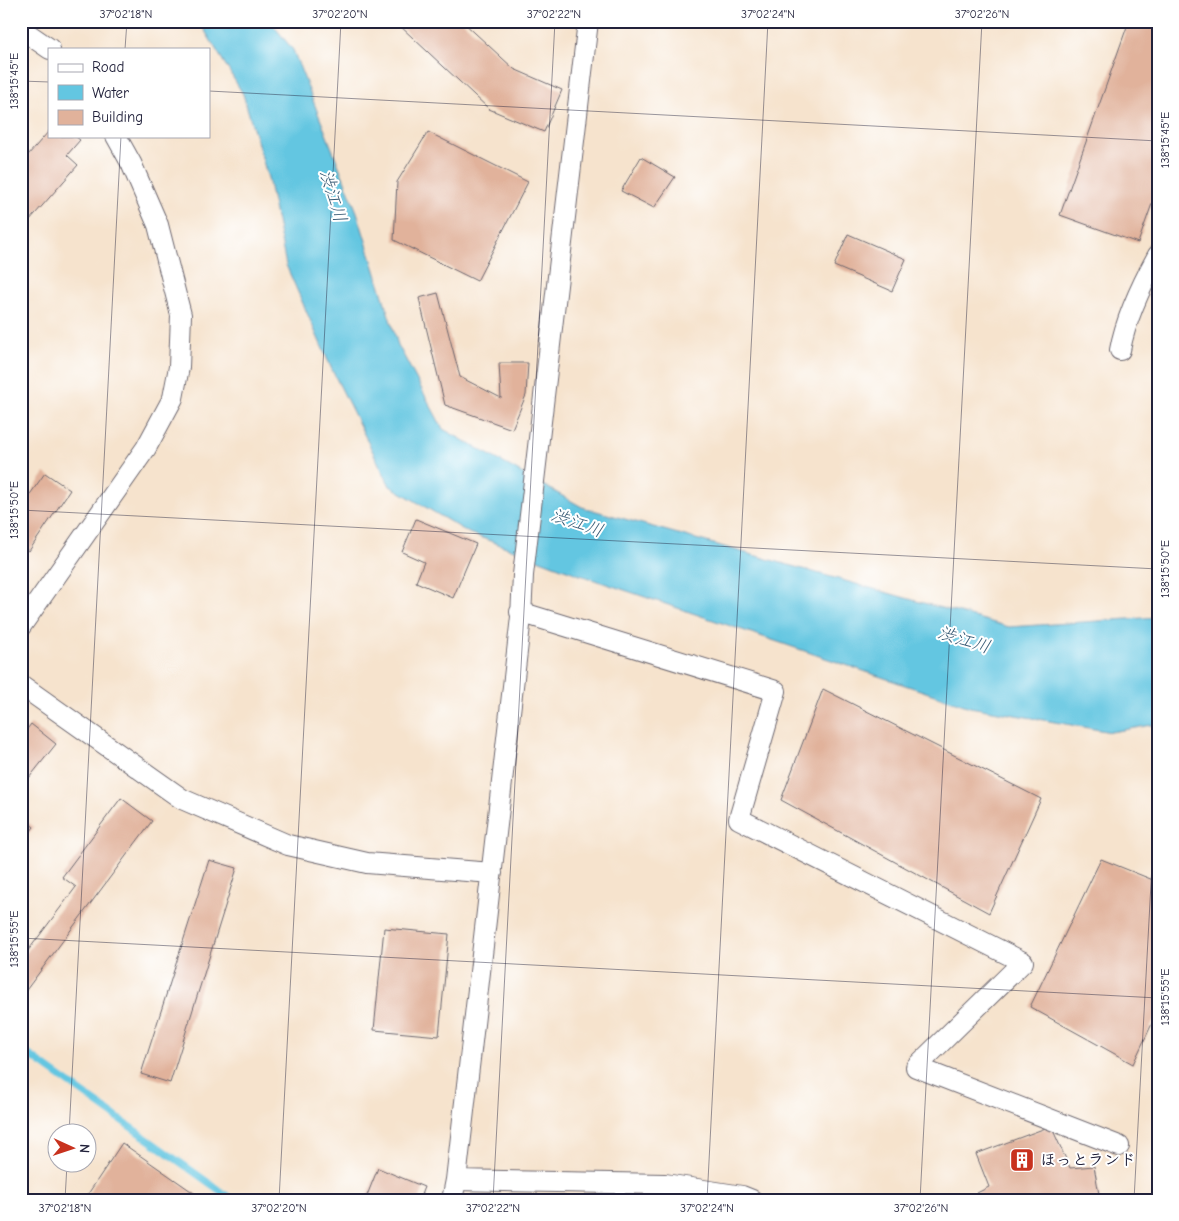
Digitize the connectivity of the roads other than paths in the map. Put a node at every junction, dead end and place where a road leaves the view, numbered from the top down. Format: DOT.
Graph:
graph roads {
  1 [pos="588,21"];
  2 [pos="23,33"];
  3 [pos="48,48"];
  4 [pos="117,138"];
  5 [pos="1158,255"];
  6 [pos="1120,350"];
  7 [pos="520,612"];
  8 [pos="21,626"];
  9 [pos="21,685"];
  10 [pos="492,874"];
  11 [pos="1119,1146"];
  12 [pos="456,1180"];
  13 [pos="452,1200"];
  14 [pos="752,1200"];
  1 -- 7 [label="street"];
  2 -- 3 [label="street"];
  4 -- 8 [label="street"];
  5 -- 6 [label="street"];
  7 -- 10 [label="street"];
  7 -- 11 [label="street"];
  9 -- 10 [label="street"];
  10 -- 12 [label="street"];
  12 -- 13 [label="street"];
  12 -- 14 [label="street"];
}
